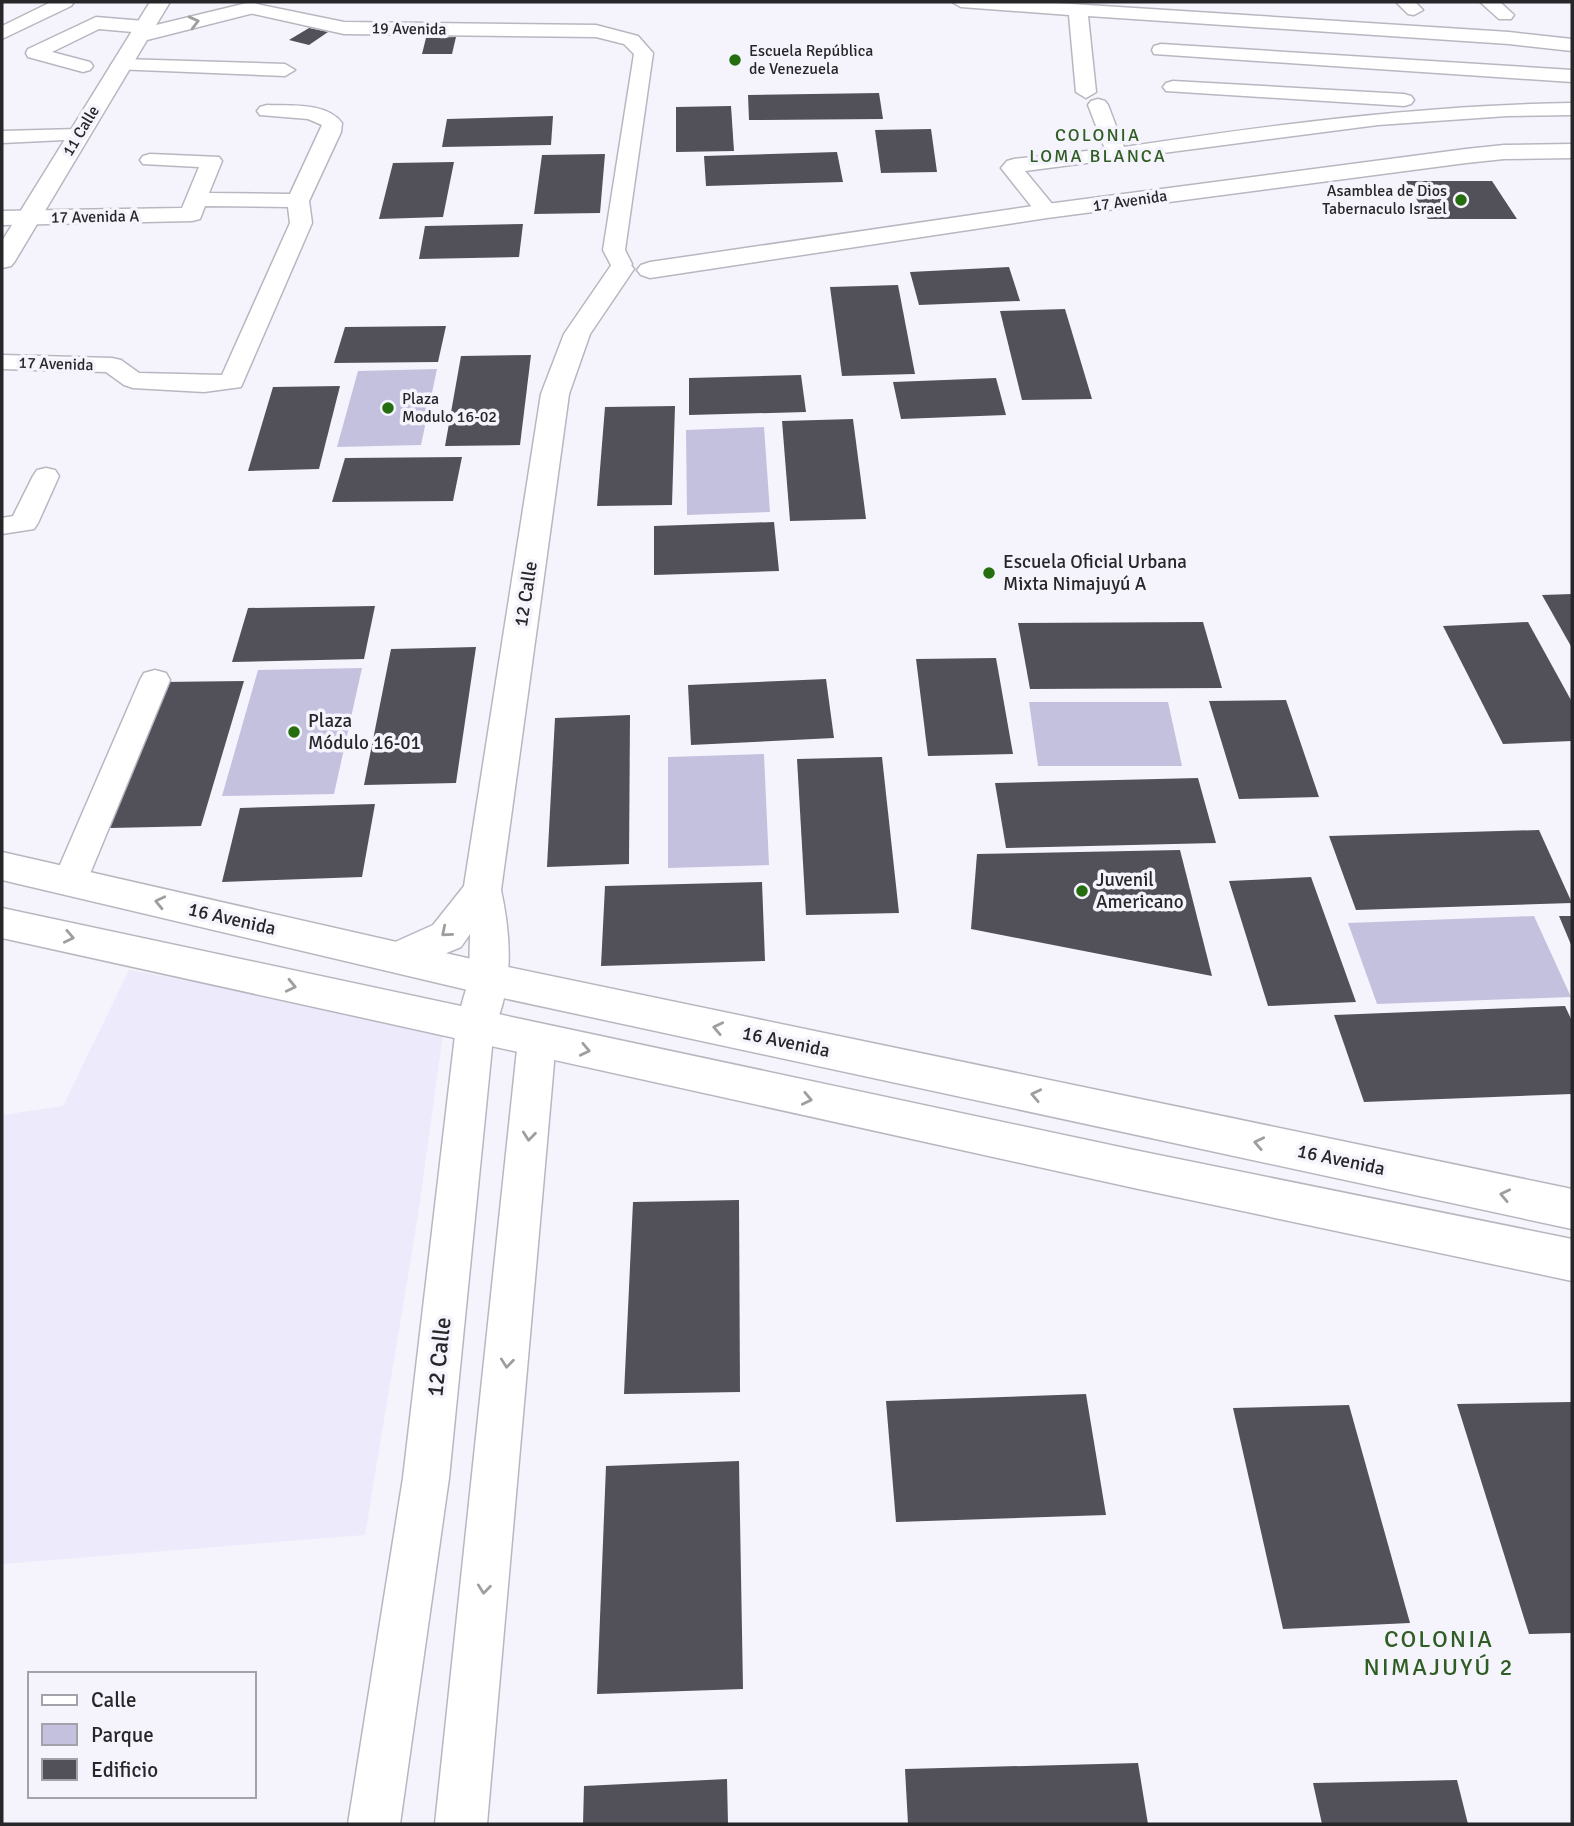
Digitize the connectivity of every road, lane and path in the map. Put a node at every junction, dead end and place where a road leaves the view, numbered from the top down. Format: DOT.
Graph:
graph roads {
  1 [pos="65,2"];
  2 [pos="160,2"];
  3 [pos="225,2"];
  4 [pos="961,2"];
  5 [pos="1239,2"];
  6 [pos="1261,3"];
  7 [pos="1415,7"];
  8 [pos="251,8"];
  9 [pos="1386,8"];
  10 [pos="1484,8"];
  11 [pos="1524,9"];
  12 [pos="48,10"];
  13 [pos="602,10"];
  14 [pos="1078,10"];
  15 [pos="1162,15"];
  16 [pos="96,23"];
  17 [pos="596,31"];
  18 [pos="141,32"];
  19 [pos="2,33"];
  20 [pos="1572,45"];
  21 [pos="1161,50"];
  22 [pos="121,65"];
  23 [pos="83,66"];
  24 [pos="285,70"];
  25 [pos="1572,76"];
  26 [pos="1173,87"];
  27 [pos="1181,106"];
  28 [pos="1495,108"];
  29 [pos="1572,109"];
  30 [pos="267,111"];
  31 [pos="78,135"];
  32 [pos="2,137"];
  33 [pos="1572,151"];
  34 [pos="1117,154"];
  35 [pos="150,160"];
  36 [pos="299,201"];
  37 [pos="191,207"];
  38 [pos="1047,212"];
  39 [pos="2,218"];
  40 [pos="29,218"];
  41 [pos="2,261"];
  42 [pos="637,266"];
  43 [pos="2,362"];
  44 [pos="46,476"];
  45 [pos="2,526"];
  46 [pos="155,680"];
  47 [pos="2,866"];
  48 [pos="70,881"];
  49 [pos="482,890"];
  50 [pos="2,923"];
  51 [pos="398,958"];
  52 [pos="489,979"];
  53 [pos="475,1027"];
  54 [pos="537,1040"];
  55 [pos="1572,1209"];
  56 [pos="1572,1260"];
  57 [pos="374,1824"];
  58 [pos="461,1824"];
  1 -- 12 [label="street"];
  2 -- 18 [label="street, 11 Calle"];
  3 -- 8 [label="street, 19 Avenida"];
  4 -- 14 [label="street"];
  5 -- 6 [label="street"];
  7 -- 9 [label="street"];
  8 -- 17 [label="street, 19 Avenida"];
  18 -- 8 [label="street, one-way"];
  10 -- 11 [label="street"];
  12 -- 16 [label="street"];
  12 -- 19 [label="street"];
  13 -- 17 [label="street"];
  14 -- 15 [label="street"];
  14 -- 34 [label="street"];
  15 -- 20 [label="street"];
  15 -- 21 [label="street"];
  16 -- 18 [label="street"];
  16 -- 23 [label="street"];
  17 -- 42 [label="street"];
  18 -- 22 [label="street, 11 Calle"];
  21 -- 25 [label="street"];
  21 -- 26 [label="street"];
  22 -- 24 [label="street"];
  22 -- 31 [label="street, 11 Calle"];
  26 -- 27 [label="street"];
  26 -- 28 [label="street"];
  28 -- 29 [label="street"];
  28 -- 34 [label="street"];
  30 -- 36 [label="street"];
  31 -- 32 [label="street"];
  31 -- 40 [label="street, 11 Calle"];
  33 -- 38 [label="street, 17 Avenida"];
  34 -- 38 [label="street"];
  35 -- 37 [label="street"];
  36 -- 37 [label="street, 17 Avenida A"];
  36 -- 43 [label="street, 17 Avenida"];
  37 -- 40 [label="street, 17 Avenida A"];
  38 -- 42 [label="street, 17 Avenida"];
  39 -- 40 [label="street, 17 Avenida A"];
  40 -- 41 [label="street, 11 Calle"];
  42 -- 49 [label="street, 12 Calle"];
  44 -- 45 [label="street"];
  46 -- 48 [label="street"];
  47 -- 48 [label="street, 16 Avenida"];
  51 -- 48 [label="street, 16 Avenida, one-way"];
  49 -- 51 [label="street, 12 Calle, one-way"];
  49 -- 52 [label="street, 12 Calle"];
  50 -- 53 [label="street, one-way"];
  51 -- 52 [label="street, 16 Avenida"];
  52 -- 53 [label="street, 12 Calle"];
  55 -- 52 [label="street, 16 Avenida, one-way"];
  53 -- 54 [label="street"];
  53 -- 57 [label="street, 12 Calle"];
  54 -- 56 [label="street, one-way"];
  54 -- 58 [label="street, one-way"];
}
